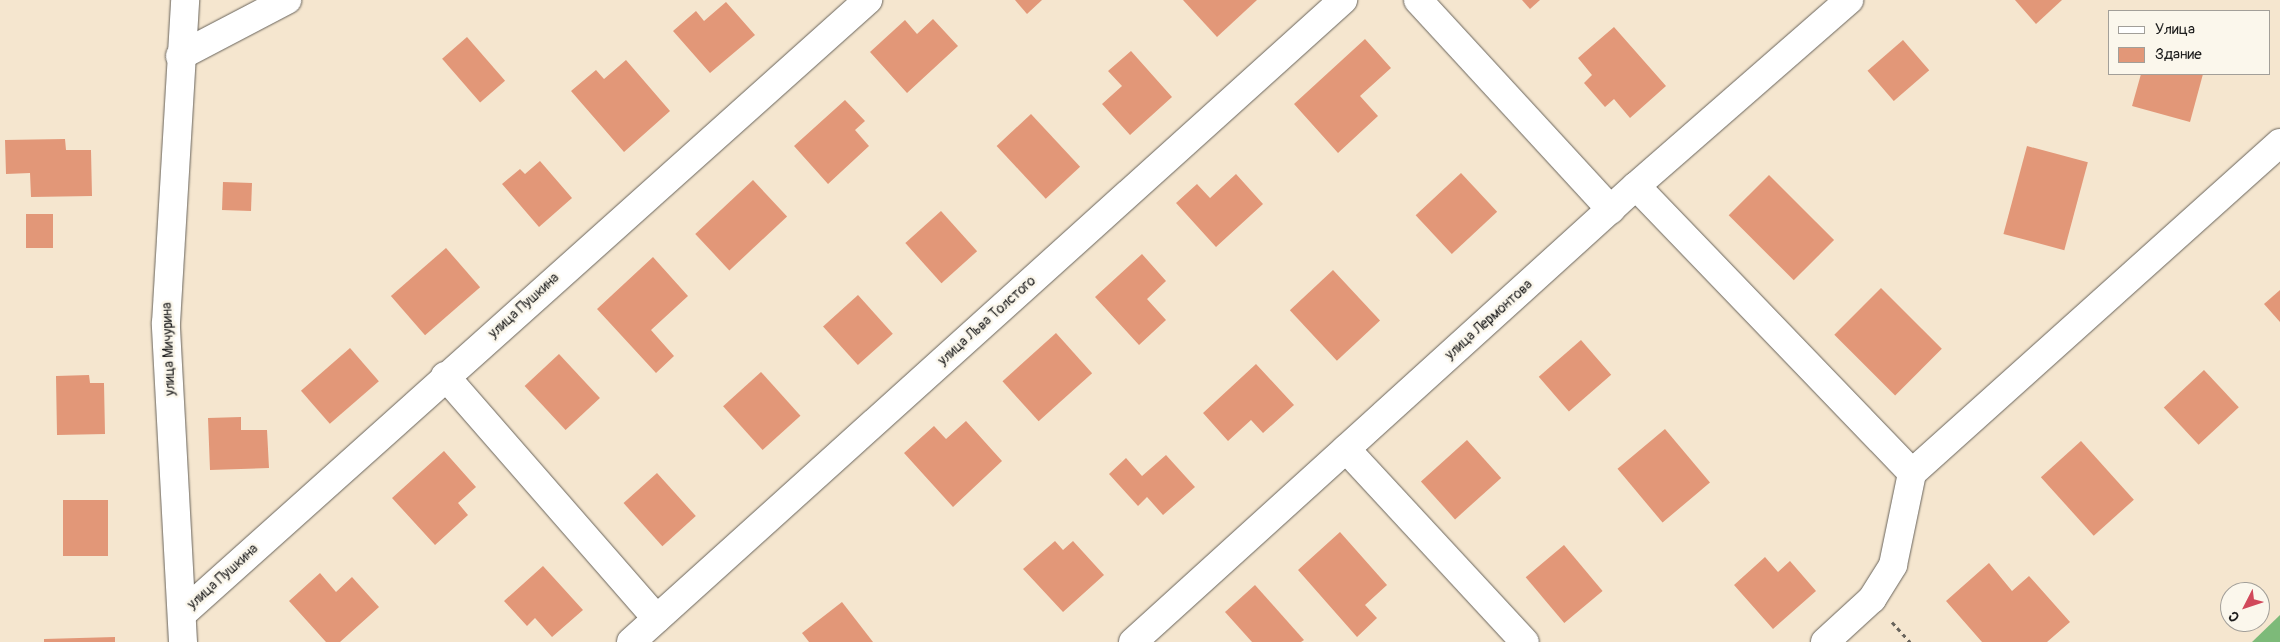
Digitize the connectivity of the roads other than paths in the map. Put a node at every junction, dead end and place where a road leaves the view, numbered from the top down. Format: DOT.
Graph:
graph roads {
  1 [pos="185,0"];
  2 [pos="287,0"];
  3 [pos="868,0"];
  4 [pos="1343,0"];
  5 [pos="1418,0"];
  6 [pos="1849,0"];
  7 [pos="180,56"];
  8 [pos="2280,143"];
  9 [pos="1636,186"];
  10 [pos="1611,210"];
  11 [pos="445,376"];
  12 [pos="1346,449"];
  13 [pos="1912,473"];
  14 [pos="182,614"];
  15 [pos="657,619"];
  16 [pos="184,642"];
  17 [pos="631,642"];
  18 [pos="1133,642"];
  19 [pos="1525,642"];
  20 [pos="1825,642"];
  1 -- 7 [label="street, улица Мичурина"];
  2 -- 7 [label="street"];
  3 -- 11 [label="street, улица Пушкина"];
  4 -- 15 [label="street, улица Льва Толстого"];
  5 -- 10 [label="street"];
  6 -- 9 [label="street, улица Лермонтова"];
  7 -- 14 [label="street, улица Мичурина"];
  8 -- 13 [label="street"];
  9 -- 10 [label="street, улица Лермонтова"];
  9 -- 13 [label="street"];
  10 -- 12 [label="street, улица Лермонтова"];
  11 -- 14 [label="street, улица Пушкина"];
  11 -- 15 [label="street"];
  12 -- 18 [label="street, улица Лермонтова"];
  12 -- 19 [label="street"];
  13 -- 20 [label="street"];
  14 -- 16 [label="street, улица Мичурина"];
  15 -- 17 [label="street, улица Льва Толстого"];
}
